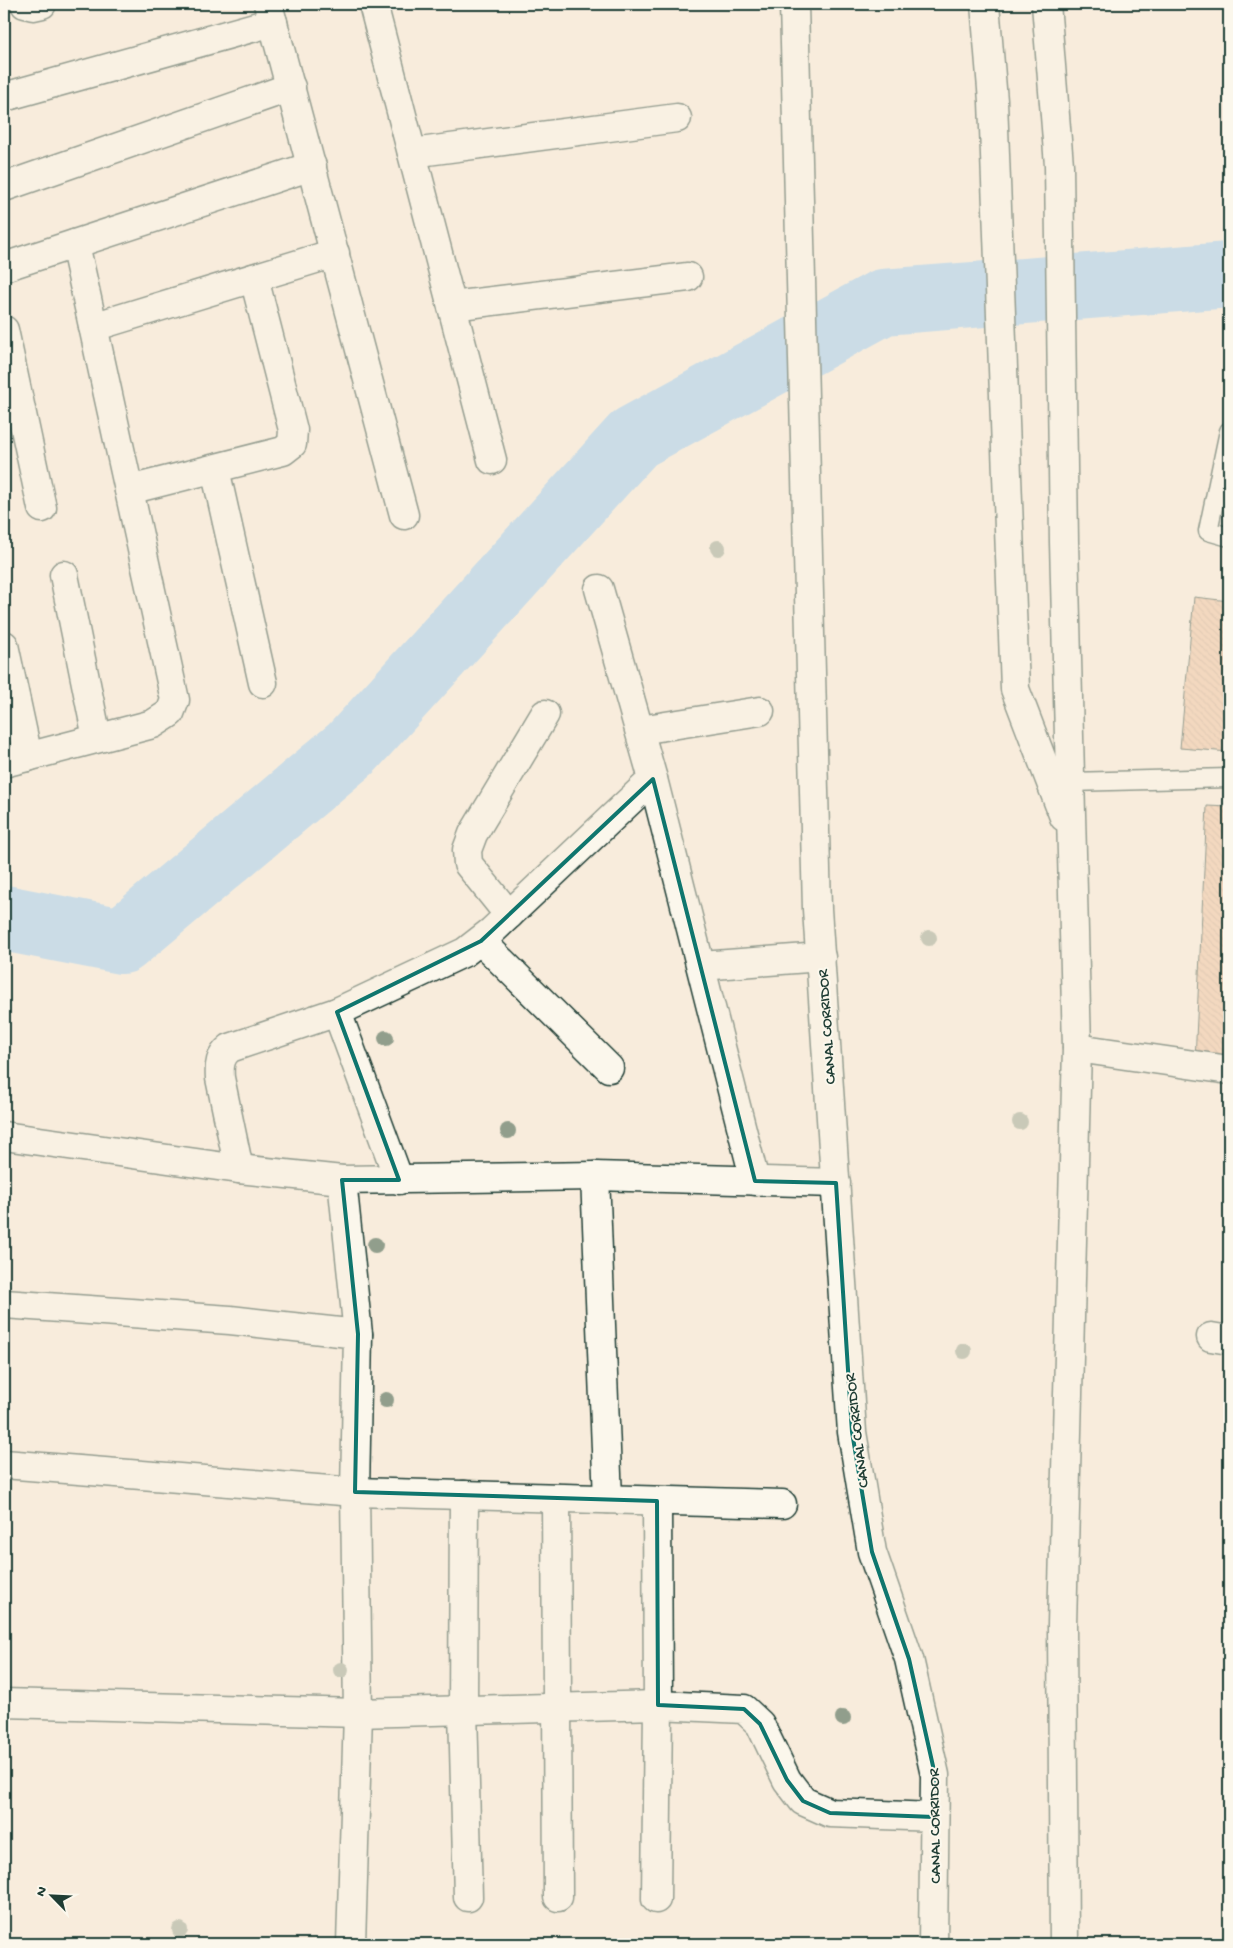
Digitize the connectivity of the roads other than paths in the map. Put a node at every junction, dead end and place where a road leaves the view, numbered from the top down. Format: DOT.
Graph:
graph roads {
  1 [pos="25,4"];
  2 [pos="42,4"];
  3 [pos="374,4"];
  4 [pos="794,4"];
  5 [pos="985,4"];
  6 [pos="1046,4"];
  7 [pos="271,13"];
  8 [pos="291,87"];
  9 [pos="4,98"];
  10 [pos="678,118"];
  11 [pos="412,153"];
  12 [pos="312,166"];
  13 [pos="4,187"];
  14 [pos="75,244"];
  15 [pos="335,253"];
  16 [pos="4,267"];
  17 [pos="688,277"];
  18 [pos="254,278"];
  19 [pos="452,306"];
  20 [pos="93,328"];
  21 [pos="4,330"];
  22 [pos="1229,431"];
  23 [pos="492,460"];
  24 [pos="215,469"];
  25 [pos="129,490"];
  26 [pos="42,508"];
  27 [pos="404,515"];
  28 [pos="1229,537"];
  29 [pos="64,575"];
  30 [pos="599,589"];
  31 [pos="4,645"];
  32 [pos="262,683"];
  33 [pos="760,711"];
  34 [pos="545,714"];
  35 [pos="640,730"];
  36 [pos="97,738"];
  37 [pos="16,760"];
  38 [pos="1229,778"];
  39 [pos="653,779"];
  40 [pos="1070,782"];
  41 [pos="1071,834"];
  42 [pos="509,915"];
  43 [pos="481,941"];
  44 [pos="821,957"];
  45 [pos="701,966"];
  46 [pos="337,1012"];
  47 [pos="1077,1048"];
  48 [pos="609,1068"];
  49 [pos="1229,1070"];
  50 [pos="4,1136"];
  51 [pos="239,1169"];
  52 [pos="595,1176"];
  53 [pos="342,1180"];
  54 [pos="398,1180"];
  55 [pos="755,1181"];
  56 [pos="836,1183"];
  57 [pos="4,1304"];
  58 [pos="358,1334"];
  59 [pos="4,1464"];
  60 [pos="355,1492"];
  61 [pos="464,1495"];
  62 [pos="556,1498"];
  63 [pos="608,1499"];
  64 [pos="657,1500"];
  65 [pos="782,1504"];
  66 [pos="4,1703"];
  67 [pos="658,1705"];
  68 [pos="558,1708"];
  69 [pos="463,1710"];
  70 [pos="358,1713"];
  71 [pos="934,1817"];
  72 [pos="468,1897"];
  73 [pos="558,1897"];
  74 [pos="656,1899"];
  75 [pos="351,1944"];
  76 [pos="933,1944"];
  77 [pos="1064,1944"];
  1 -- 2 [label="street"];
  3 -- 11 [label="street"];
  4 -- 44 [label="street, CANAL CORRIDOR"];
  5 -- 41 [label="street"];
  6 -- 40 [label="street"];
  7 -- 8 [label="street"];
  7 -- 9 [label="street"];
  8 -- 12 [label="street"];
  8 -- 13 [label="street"];
  10 -- 11 [label="street"];
  11 -- 19 [label="street"];
  12 -- 14 [label="street"];
  12 -- 15 [label="street"];
  14 -- 16 [label="street"];
  14 -- 20 [label="street"];
  15 -- 18 [label="street"];
  15 -- 27 [label="street"];
  17 -- 19 [label="street"];
  18 -- 20 [label="street"];
  18 -- 24 [label="street"];
  19 -- 23 [label="street"];
  20 -- 25 [label="street"];
  21 -- 26 [label="street"];
  22 -- 28 [label="lane"];
  24 -- 25 [label="street"];
  24 -- 32 [label="street"];
  25 -- 36 [label="street"];
  29 -- 36 [label="street"];
  30 -- 35 [label="street"];
  31 -- 37 [label="street"];
  33 -- 35 [label="street"];
  34 -- 42 [label="street"];
  35 -- 39 [label="street"];
  36 -- 37 [label="street"];
  38 -- 40 [label="lane"];
  39 -- 42 [label="street"];
  39 -- 45 [label="street"];
  40 -- 41 [label="street"];
  41 -- 47 [label="street"];
  42 -- 43 [label="street"];
  43 -- 46 [label="street"];
  43 -- 48 [label="street"];
  44 -- 45 [label="street"];
  44 -- 56 [label="street, CANAL CORRIDOR"];
  45 -- 55 [label="street"];
  46 -- 51 [label="street"];
  46 -- 54 [label="street"];
  47 -- 49 [label="street"];
  47 -- 77 [label="street"];
  50 -- 51 [label="street"];
  51 -- 53 [label="street"];
  52 -- 54 [label="street"];
  52 -- 55 [label="street"];
  52 -- 63 [label="street"];
  53 -- 54 [label="street"];
  53 -- 58 [label="street"];
  55 -- 56 [label="street"];
  56 -- 71 [label="street, CANAL CORRIDOR"];
  57 -- 58 [label="street"];
  58 -- 60 [label="street"];
  59 -- 60 [label="street"];
  60 -- 61 [label="street"];
  60 -- 70 [label="street"];
  61 -- 62 [label="street"];
  61 -- 69 [label="street"];
  62 -- 63 [label="street"];
  62 -- 68 [label="street"];
  63 -- 64 [label="street"];
  64 -- 65 [label="street"];
  64 -- 67 [label="street"];
  66 -- 70 [label="street"];
  67 -- 68 [label="street"];
  67 -- 71 [label="street"];
  67 -- 74 [label="street"];
  68 -- 69 [label="street"];
  68 -- 73 [label="street"];
  69 -- 70 [label="street"];
  69 -- 72 [label="street"];
  70 -- 75 [label="street"];
  71 -- 76 [label="street, CANAL CORRIDOR"];
}
